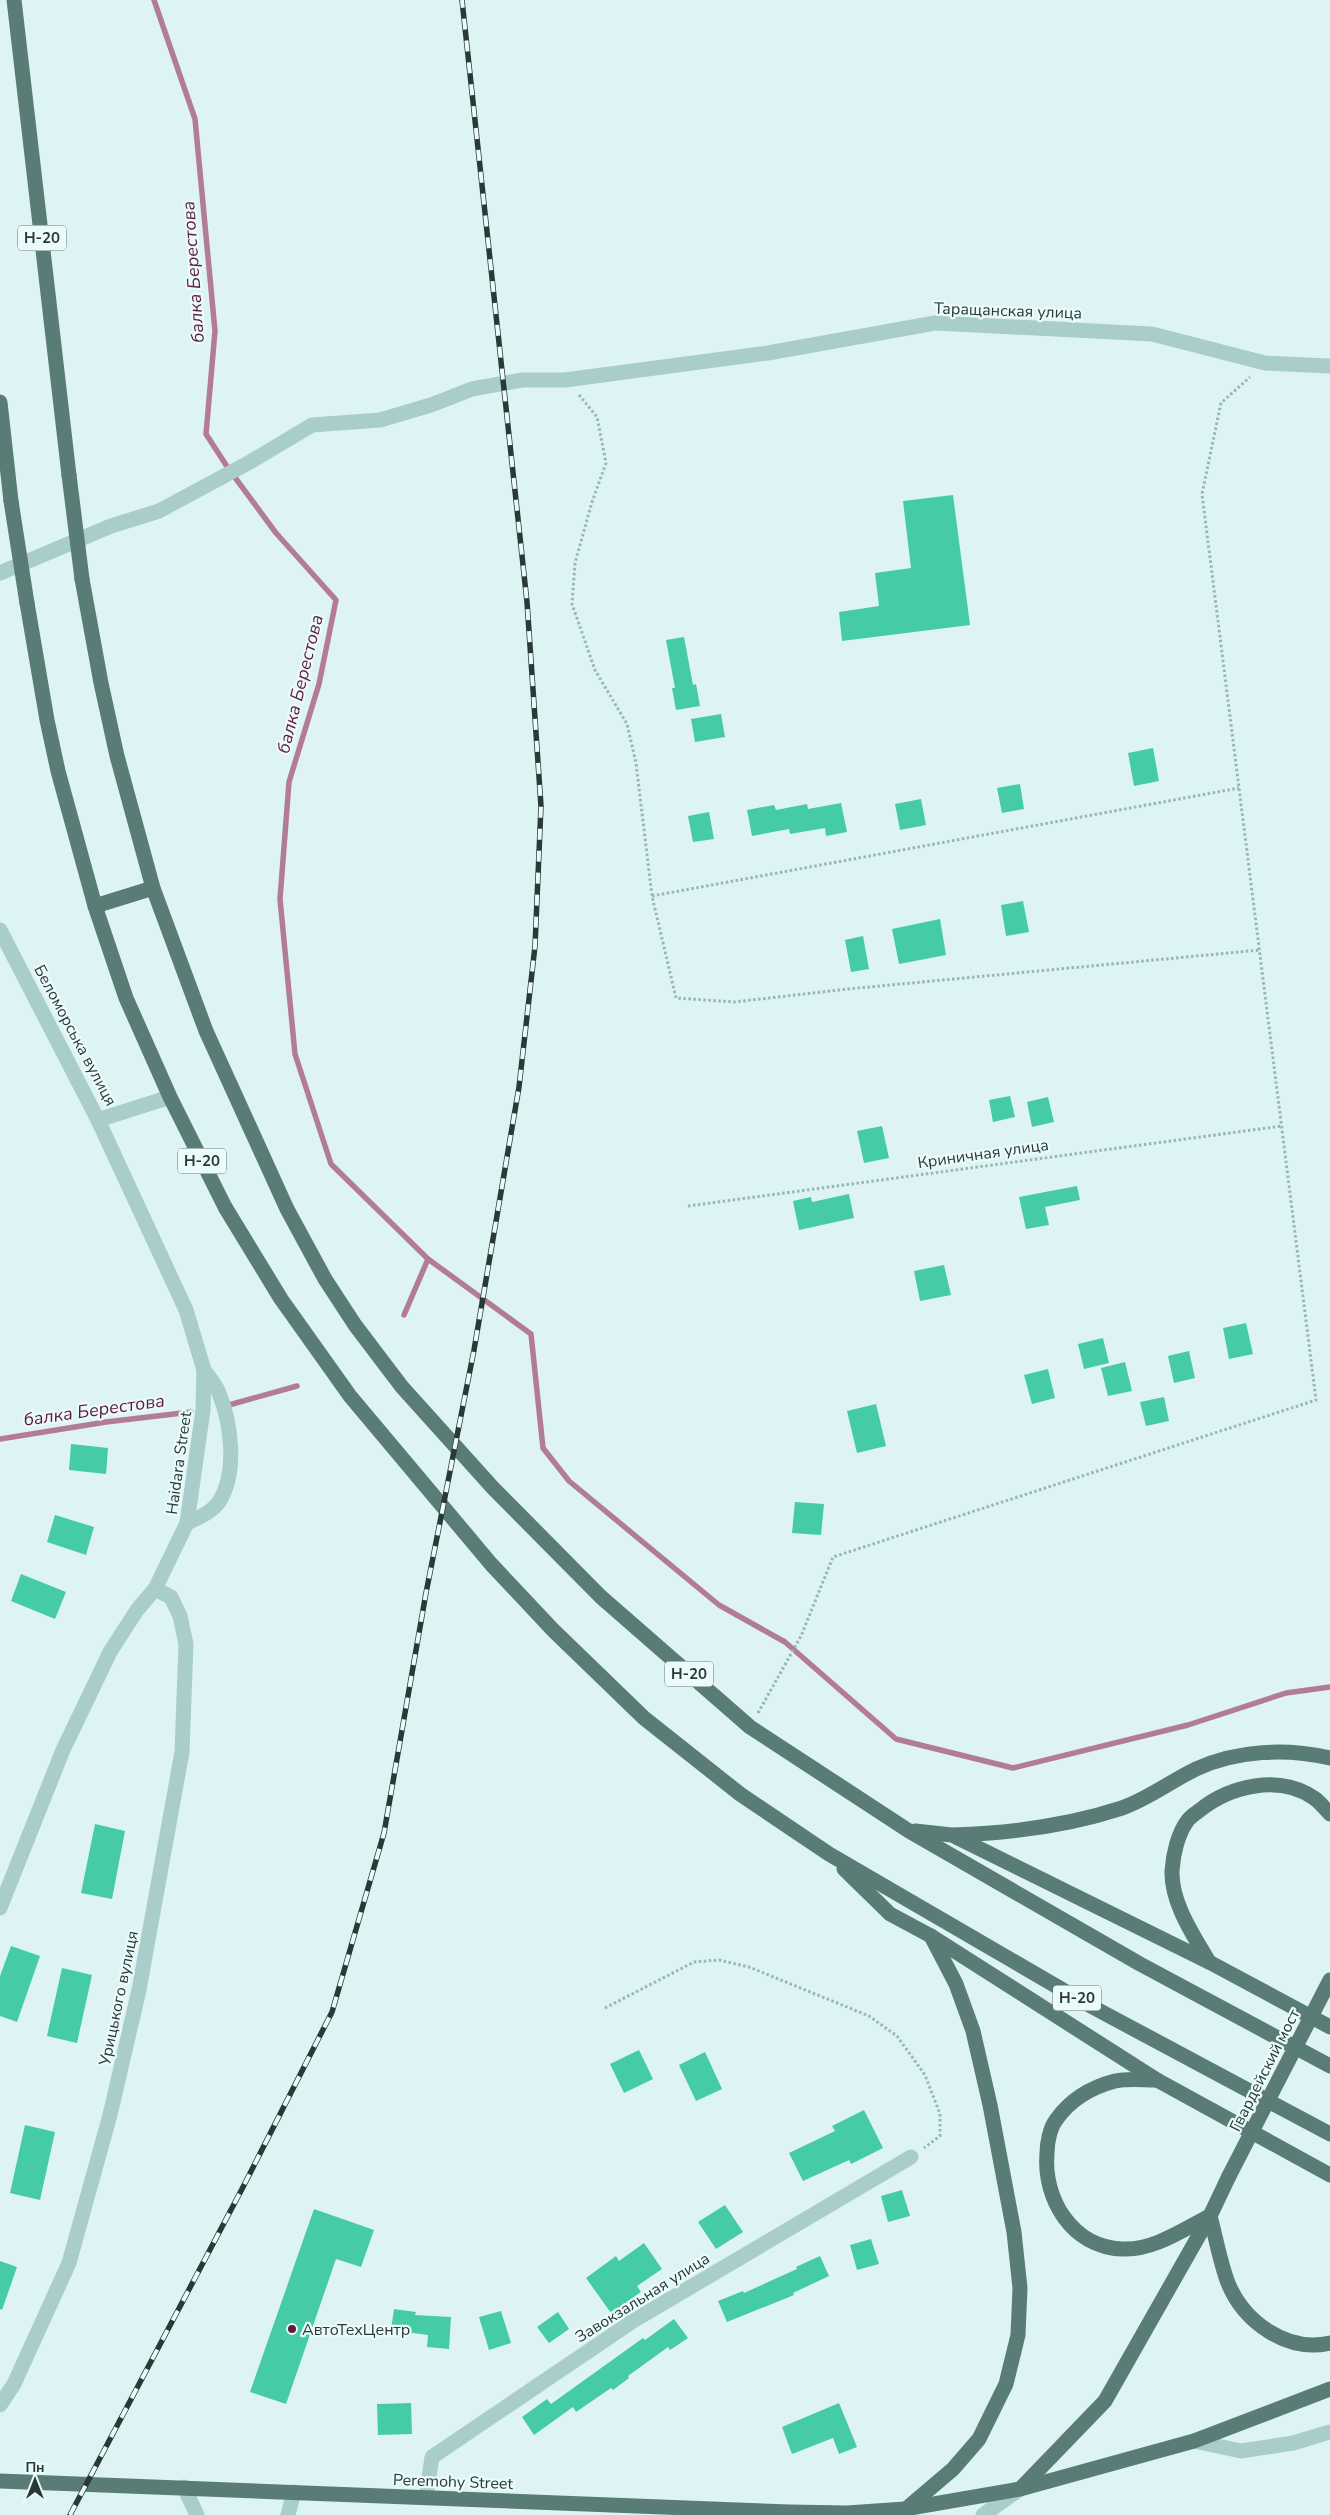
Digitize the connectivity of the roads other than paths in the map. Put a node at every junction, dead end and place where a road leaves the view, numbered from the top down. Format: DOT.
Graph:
graph roads {
  1 [pos="14,0"];
  2 [pos="1330,366"];
  3 [pos="0,402"];
  4 [pos="0,573"];
  5 [pos="154,888"];
  6 [pos="95,906"];
  7 [pos="0,930"];
  8 [pos="170,1097"];
  9 [pos="98,1120"];
  10 [pos="204,1370"];
  11 [pos="188,1523"];
  12 [pos="155,1589"];
  13 [pos="1330,1758"];
  14 [pos="1330,1814"];
  15 [pos="909,1830"];
  16 [pos="952,1835"];
  17 [pos="829,1854"];
  18 [pos="0,1908"];
  19 [pos="930,1936"];
  20 [pos="1209,1962"];
  21 [pos="1330,1980"];
  22 [pos="1330,2027"];
  23 [pos="1330,2066"];
  24 [pos="1157,2080"];
  25 [pos="1330,2134"];
  26 [pos="912,2156"];
  27 [pos="1330,2175"];
  28 [pos="1210,2216"];
  29 [pos="1330,2343"];
  30 [pos="1330,2389"];
  31 [pos="0,2405"];
  32 [pos="1330,2432"];
  33 [pos="1194,2441"];
  34 [pos="0,2481"];
  35 [pos="184,2487"];
  36 [pos="1020,2489"];
  37 [pos="294,2492"];
  38 [pos="426,2497"];
  39 [pos="905,2509"];
  40 [pos="739,2512"];
  41 [pos="197,2515"];
  42 [pos="288,2515"];
  43 [pos="983,2515"];
  1 -- 5 [label="main road, Н-20, bridge"];
  2 -- 4 [label="street, Таращанская улица"];
  3 -- 6 [label="main road, Н-20, bridge"];
  5 -- 6 [label="main road"];
  5 -- 15 [label="main road, Н-20"];
  6 -- 8 [label="main road, Н-20"];
  7 -- 9 [label="street, Беломорська вулиця"];
  8 -- 9 [label="street, Беломорська вулиця"];
  8 -- 17 [label="main road, Н-20"];
  9 -- 10 [label="street, Haidara Street"];
  10 -- 11 [label="street, Haidara Street"];
  10 -- 11 [label="street"];
  11 -- 12 [label="street, Haidara Street"];
  12 -- 18 [label="street, Haidara Street"];
  12 -- 31 [label="street, Урицького вулиця"];
  13 -- 16 [label="main road"];
  14 -- 20 [label="main road"];
  15 -- 16 [label="main road"];
  15 -- 23 [label="main road, Н-20"];
  16 -- 20 [label="main road"];
  17 -- 19 [label="main road"];
  17 -- 25 [label="main road, Н-20"];
  19 -- 24 [label="main road"];
  19 -- 39 [label="main road"];
  20 -- 22 [label="main road"];
  21 -- 28 [label="main road, Гвардейский мост, bridge"];
  24 -- 27 [label="main road"];
  24 -- 28 [label="main road"];
  26 -- 38 [label="street, Завокзальная улица"];
  28 -- 29 [label="main road"];
  28 -- 36 [label="main road, Гвардейский мост"];
  30 -- 33 [label="main road, Peremohy Street"];
  32 -- 33 [label="street"];
  33 -- 36 [label="main road, Peremohy Street"];
  34 -- 35 [label="main road, Peremohy Street"];
  35 -- 37 [label="main road, Peremohy Street"];
  35 -- 41 [label="street"];
  36 -- 39 [label="main road, Peremohy Street"];
  36 -- 43 [label="street"];
  37 -- 38 [label="main road, Peremohy Street"];
  37 -- 42 [label="street"];
  38 -- 40 [label="main road, Peremohy Street"];
  39 -- 40 [label="main road, Peremohy Street"];
}
